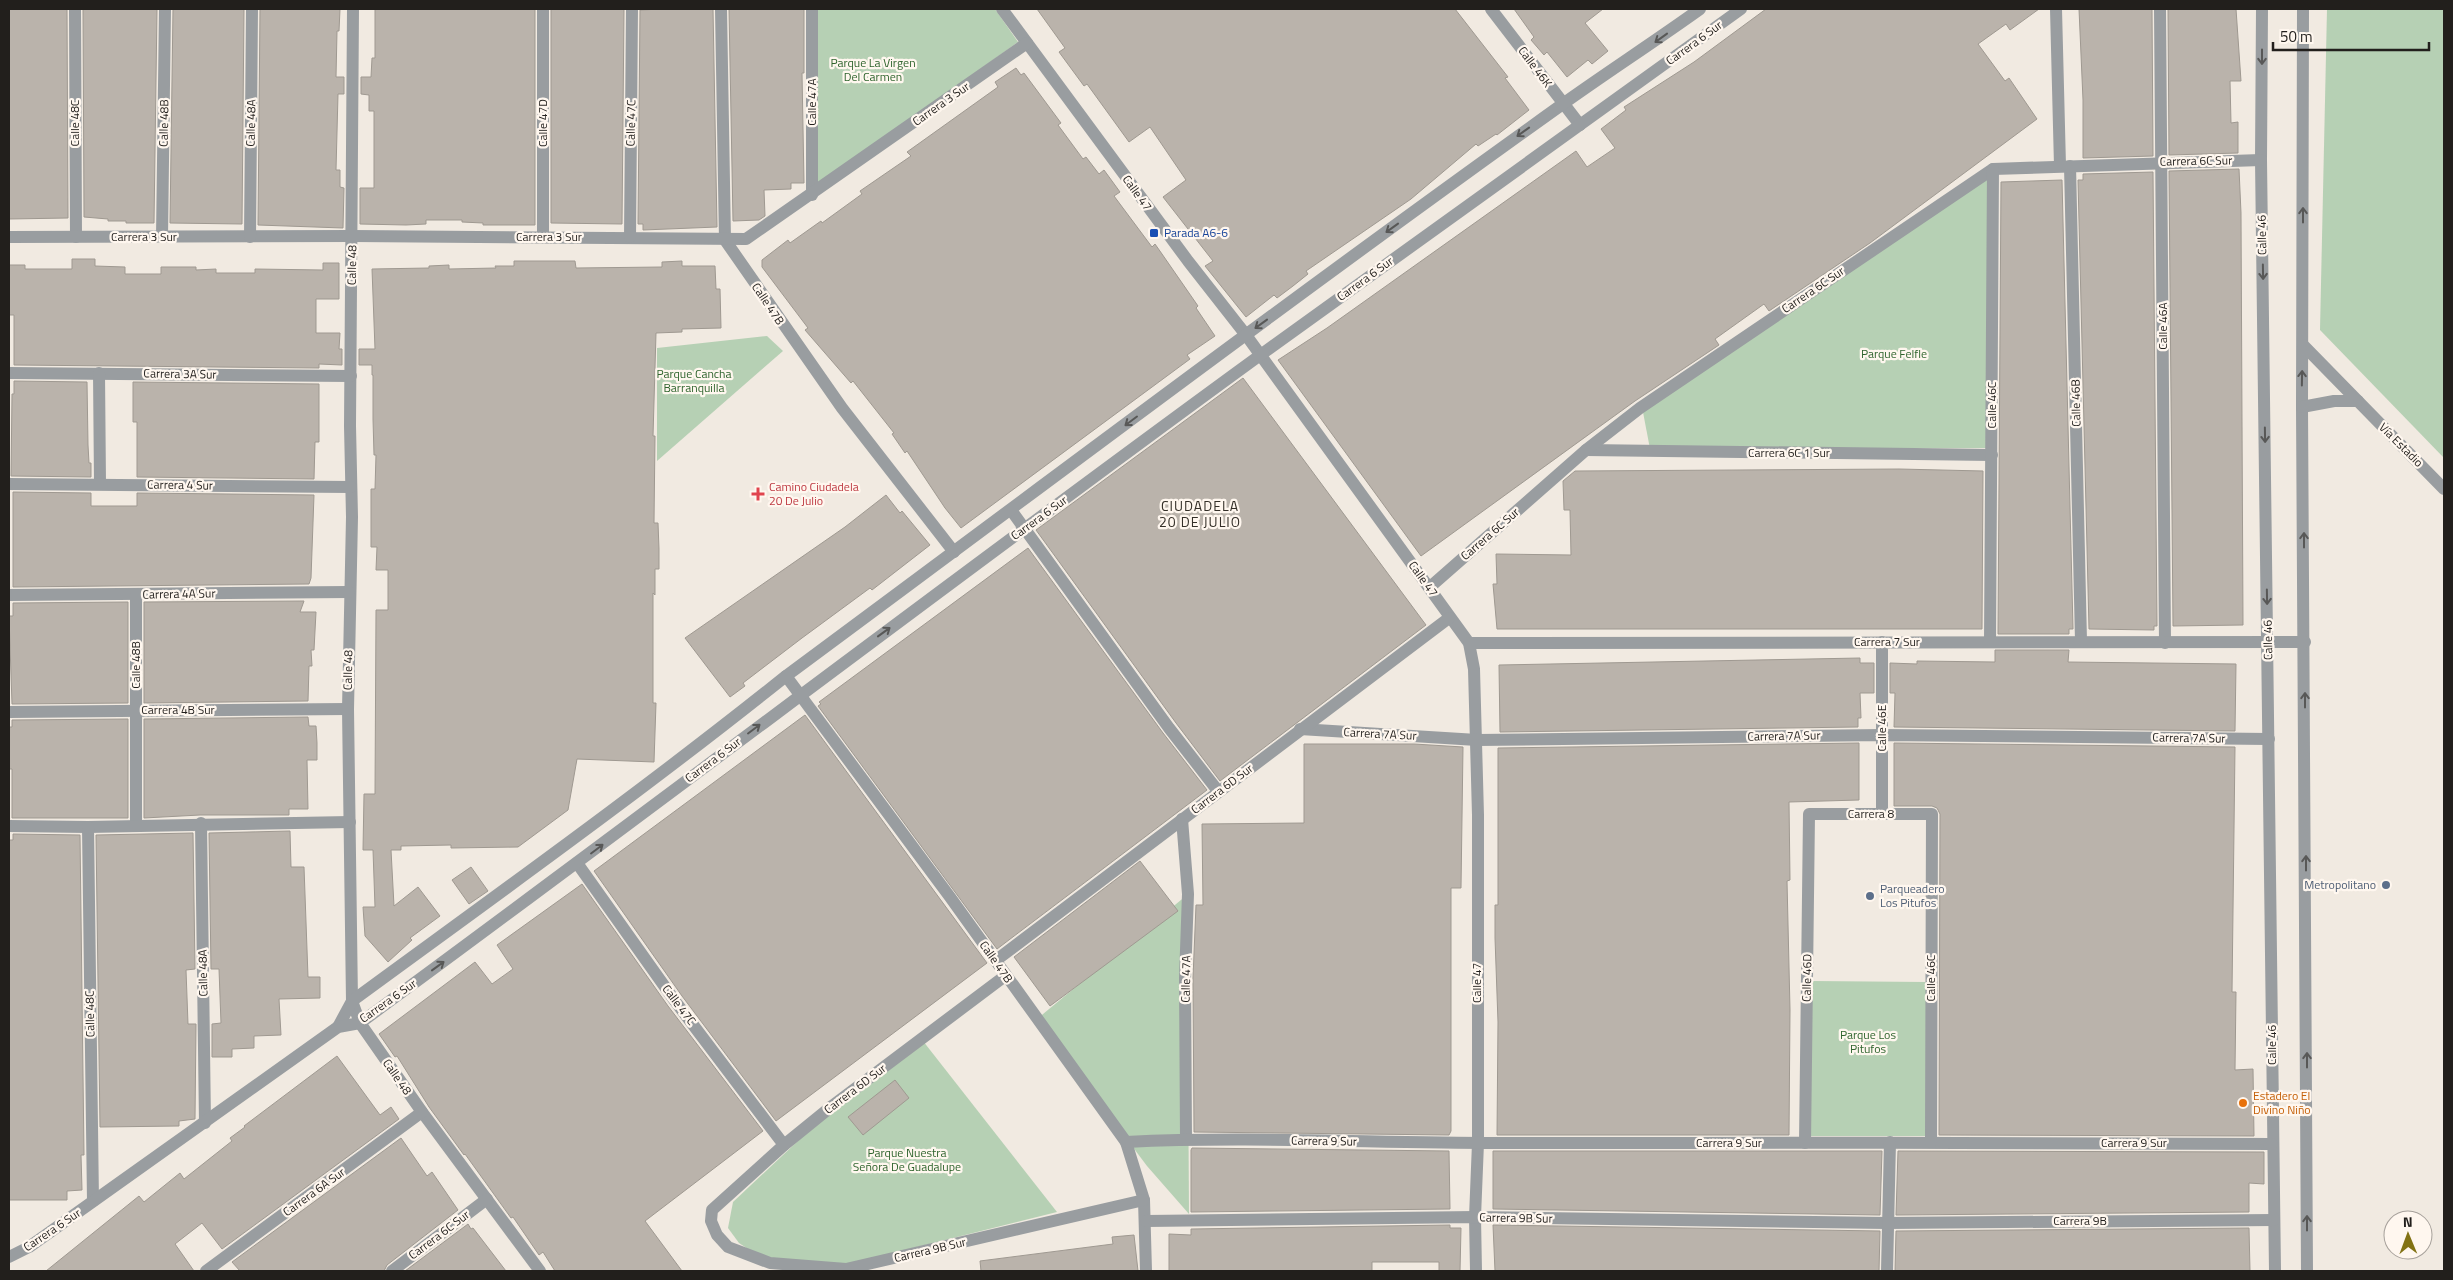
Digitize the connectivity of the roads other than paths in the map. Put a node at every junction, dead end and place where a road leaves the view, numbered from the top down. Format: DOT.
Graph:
graph roads {
  1 [pos="75,9"];
  2 [pos="165,9"];
  3 [pos="252,9"];
  4 [pos="353,9"];
  5 [pos="543,9"];
  6 [pos="632,9"];
  7 [pos="721,9"];
  8 [pos="812,9"];
  9 [pos="1002,9"];
  10 [pos="1491,9"];
  11 [pos="1700,9"];
  12 [pos="1741,9"];
  13 [pos="2056,9"];
  14 [pos="2160,9"];
  15 [pos="2262,9"];
  16 [pos="2303,9"];
  17 [pos="1026,42"];
  18 [pos="1563,104"];
  19 [pos="1580,125"];
  20 [pos="2261,160"];
  21 [pos="2163,162"];
  22 [pos="2065,166"];
  23 [pos="1993,169"];
  24 [pos="812,194"];
  25 [pos="352,236"];
  26 [pos="9,237"];
  27 [pos="76,237"];
  28 [pos="162,237"];
  29 [pos="250,237"];
  30 [pos="543,237"];
  31 [pos="630,237"];
  32 [pos="725,240"];
  33 [pos="1246,335"];
  34 [pos="2303,345"];
  35 [pos="1260,355"];
  36 [pos="9,373"];
  37 [pos="99,373"];
  38 [pos="351,376"];
  39 [pos="2358,401"];
  40 [pos="2302,407"];
  41 [pos="1586,450"];
  42 [pos="1992,455"];
  43 [pos="9,484"];
  44 [pos="100,484"];
  45 [pos="351,487"];
  46 [pos="2444,489"];
  47 [pos="1010,510"];
  48 [pos="1025,528"];
  49 [pos="954,552"];
  50 [pos="1430,587"];
  51 [pos="349,592"];
  52 [pos="136,594"];
  53 [pos="9,595"];
  54 [pos="1449,618"];
  55 [pos="2081,641"];
  56 [pos="1882,642"];
  57 [pos="1990,642"];
  58 [pos="2268,642"];
  59 [pos="2304,642"];
  60 [pos="1469,643"];
  61 [pos="2164,643"];
  62 [pos="786,676"];
  63 [pos="800,694"];
  64 [pos="348,709"];
  65 [pos="136,710"];
  66 [pos="9,712"];
  67 [pos="1300,729"];
  68 [pos="1882,735"];
  69 [pos="2269,739"];
  70 [pos="1477,740"];
  71 [pos="1218,791"];
  72 [pos="1809,814"];
  73 [pos="1882,814"];
  74 [pos="1932,814"];
  75 [pos="1182,819"];
  76 [pos="350,822"];
  77 [pos="201,823"];
  78 [pos="136,825"];
  79 [pos="9,826"];
  80 [pos="88,827"];
  81 [pos="578,863"];
  82 [pos="995,960"];
  83 [pos="1005,976"];
  84 [pos="352,1001"];
  85 [pos="360,1023"];
  86 [pos="338,1027"];
  87 [pos="422,1112"];
  88 [pos="206,1123"];
  89 [pos="1186,1139"];
  90 [pos="1126,1142"];
  91 [pos="1890,1142"];
  92 [pos="1931,1142"];
  93 [pos="1478,1143"];
  94 [pos="1804,1143"];
  95 [pos="2272,1144"];
  96 [pos="784,1145"];
  97 [pos="486,1199"];
  98 [pos="1144,1200"];
  99 [pos="93,1202"];
  100 [pos="712,1210"];
  101 [pos="1475,1217"];
  102 [pos="2274,1220"];
  103 [pos="1146,1221"];
  104 [pos="1887,1222"];
  105 [pos="9,1257"];
  106 [pos="206,1271"];
  107 [pos="392,1271"];
  108 [pos="540,1271"];
  109 [pos="1146,1271"];
  110 [pos="1476,1271"];
  111 [pos="1887,1271"];
  112 [pos="2275,1271"];
  113 [pos="2307,1271"];
  1 -- 27 [label="street, Calle 48C"];
  2 -- 28 [label="street, Calle 48B"];
  3 -- 29 [label="street, Calle 48A"];
  4 -- 25 [label="street, Calle 48"];
  5 -- 30 [label="street, Calle 47D"];
  6 -- 31 [label="street, Calle 47C"];
  7 -- 32 [label="street"];
  8 -- 24 [label="street, Calle 47A"];
  9 -- 17 [label="street, Calle 47"];
  10 -- 18 [label="street, Calle 46K"];
  11 -- 18 [label="street, Carrera 6 Sur, one-way"];
  12 -- 19 [label="street, Carrera 6 Sur"];
  13 -- 22 [label="street, Calle 46B"];
  14 -- 21 [label="street, Calle 46A"];
  15 -- 20 [label="street, Calle 46, one-way"];
  34 -- 16 [label="street, one-way"];
  17 -- 24 [label="street, Carrera 3 Sur"];
  17 -- 33 [label="street, Calle 47"];
  18 -- 19 [label="street, Calle 46K"];
  18 -- 33 [label="street, Carrera 6 Sur, one-way"];
  19 -- 35 [label="street, Carrera 6 Sur"];
  20 -- 21 [label="street, Carrera 6C Sur"];
  20 -- 58 [label="street, Calle 46, one-way"];
  21 -- 22 [label="street, Carrera 6C Sur"];
  21 -- 61 [label="street, Calle 46A"];
  22 -- 23 [label="street, Carrera 6C Sur"];
  22 -- 55 [label="street, Calle 46B"];
  23 -- 41 [label="street, Carrera 6C Sur"];
  23 -- 42 [label="street, Calle 46C"];
  24 -- 32 [label="street, Carrera 3 Sur"];
  25 -- 29 [label="street, Carrera 3 Sur"];
  25 -- 30 [label="street, Carrera 3 Sur"];
  25 -- 38 [label="street, Calle 48"];
  26 -- 27 [label="street, Carrera 3 Sur"];
  27 -- 28 [label="street, Carrera 3 Sur"];
  28 -- 29 [label="street, Carrera 3 Sur"];
  30 -- 31 [label="street, Carrera 3 Sur"];
  31 -- 32 [label="street, Carrera 3 Sur"];
  32 -- 49 [label="street, Calle 47B"];
  33 -- 35 [label="street, Calle 47"];
  33 -- 47 [label="street, Carrera 6 Sur, one-way"];
  34 -- 39 [label="street, Vía Estadio"];
  40 -- 34 [label="street, one-way"];
  35 -- 48 [label="street, Carrera 6 Sur"];
  35 -- 50 [label="street, Calle 47"];
  36 -- 37 [label="street, Carrera 3A Sur"];
  37 -- 38 [label="street, Carrera 3A Sur"];
  37 -- 44 [label="street"];
  38 -- 45 [label="street, Calle 48"];
  39 -- 40 [label="street"];
  39 -- 46 [label="street, Vía Estadio"];
  59 -- 40 [label="street, one-way"];
  41 -- 42 [label="street, Carrera 6C 1 Sur"];
  41 -- 50 [label="street, Carrera 6C Sur"];
  42 -- 57 [label="street, Calle 46C"];
  43 -- 44 [label="street, Carrera 4 Sur"];
  44 -- 45 [label="street, Carrera 4 Sur"];
  45 -- 51 [label="street, Calle 48"];
  47 -- 48 [label="street"];
  47 -- 49 [label="street, Carrera 6 Sur"];
  63 -- 48 [label="street, Carrera 6 Sur, one-way"];
  48 -- 71 [label="street"];
  49 -- 62 [label="street, Carrera 6 Sur"];
  50 -- 54 [label="street, Calle 47"];
  51 -- 52 [label="street, Carrera 4A Sur"];
  51 -- 64 [label="street, Calle 48"];
  52 -- 53 [label="street, Carrera 4A Sur"];
  52 -- 65 [label="street, Calle 48B"];
  54 -- 60 [label="street, Calle 47"];
  54 -- 67 [label="street, Carrera 6D Sur"];
  55 -- 57 [label="street, Carrera 7 Sur"];
  55 -- 61 [label="street, Carrera 7 Sur"];
  56 -- 57 [label="street, Carrera 7 Sur"];
  56 -- 60 [label="street, Carrera 7 Sur"];
  56 -- 68 [label="street, Calle 46E"];
  58 -- 59 [label="street, Carrera 7 Sur"];
  58 -- 61 [label="street, Carrera 7 Sur"];
  58 -- 69 [label="street, Calle 46"];
  113 -- 59 [label="street, one-way"];
  60 -- 70 [label="street, Calle 47"];
  62 -- 63 [label="street, Calle 47B"];
  62 -- 84 [label="street, Carrera 6 Sur"];
  81 -- 63 [label="street, Carrera 6 Sur, one-way"];
  63 -- 82 [label="street, Calle 47B"];
  64 -- 65 [label="street, Carrera 4B Sur"];
  64 -- 76 [label="street, Calle 48"];
  65 -- 66 [label="street, Carrera 4B Sur"];
  65 -- 78 [label="street, Calle 48B"];
  67 -- 70 [label="street, Carrera 7A Sur"];
  67 -- 71 [label="street, Carrera 6D Sur"];
  68 -- 69 [label="street, Carrera 7A Sur"];
  68 -- 70 [label="street, Carrera 7A Sur"];
  68 -- 73 [label="street, Calle 46E"];
  69 -- 95 [label="street, Calle 46"];
  70 -- 93 [label="street, Calle 47"];
  71 -- 75 [label="street, Carrera 6D Sur"];
  72 -- 73 [label="street, Carrera 8"];
  72 -- 94 [label="street, Calle 46D"];
  73 -- 74 [label="street, Carrera 8"];
  74 -- 92 [label="street, Calle 46C"];
  75 -- 82 [label="street, Carrera 6D Sur"];
  75 -- 89 [label="street, Calle 47A"];
  76 -- 77 [label="street"];
  76 -- 84 [label="street, Calle 48"];
  77 -- 78 [label="street"];
  77 -- 88 [label="street, Calle 48A"];
  78 -- 80 [label="street"];
  79 -- 80 [label="street"];
  80 -- 99 [label="street, Calle 48C"];
  85 -- 81 [label="street, Carrera 6 Sur, one-way"];
  81 -- 96 [label="street, Calle 47C"];
  82 -- 83 [label="street, Calle 47B"];
  83 -- 90 [label="street, Calle 47B"];
  83 -- 96 [label="street, Carrera 6D Sur"];
  84 -- 85 [label="street, Calle 48"];
  84 -- 86 [label="street, Carrera 6 Sur"];
  85 -- 86 [label="street, Carrera 6 Sur"];
  85 -- 87 [label="street, Calle 48"];
  86 -- 88 [label="street, Carrera 6 Sur"];
  87 -- 97 [label="street, Calle 48"];
  87 -- 106 [label="street, Carrera 6A Sur"];
  88 -- 99 [label="street, Carrera 6 Sur"];
  89 -- 90 [label="street, Carrera 9 Sur"];
  89 -- 93 [label="street, Carrera 9 Sur"];
  90 -- 98 [label="street, Calle 47B"];
  91 -- 92 [label="street, Carrera 9 Sur"];
  91 -- 94 [label="street, Carrera 9 Sur"];
  91 -- 104 [label="street"];
  92 -- 95 [label="street, Carrera 9 Sur"];
  93 -- 94 [label="street, Carrera 9 Sur"];
  93 -- 101 [label="street, Calle 47"];
  95 -- 102 [label="street, Calle 46"];
  96 -- 100 [label="street, Carrera 6D Sur"];
  97 -- 107 [label="street, Carrera 6C Sur"];
  97 -- 108 [label="street, Calle 48"];
  98 -- 100 [label="street, Carrera 9B Sur"];
  98 -- 103 [label="street, Calle 47B"];
  99 -- 105 [label="street, Carrera 6 Sur"];
  101 -- 103 [label="street, Carrera 9B Sur"];
  101 -- 104 [label="street, Carrera 9B Sur"];
  101 -- 110 [label="street, Calle 47"];
  102 -- 104 [label="street, Carrera 9B"];
  102 -- 112 [label="street, Calle 46"];
  103 -- 109 [label="street, Calle 47B"];
  104 -- 111 [label="street"];
}
